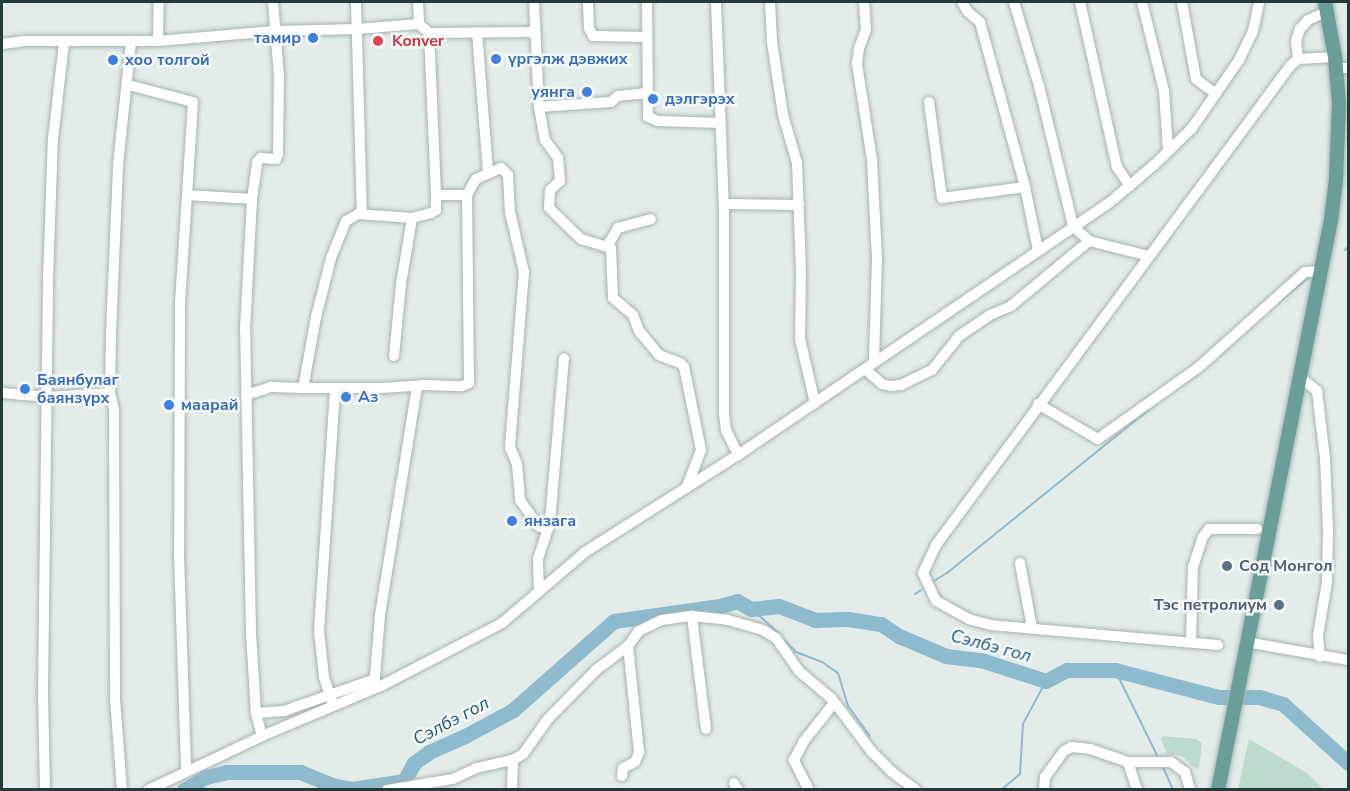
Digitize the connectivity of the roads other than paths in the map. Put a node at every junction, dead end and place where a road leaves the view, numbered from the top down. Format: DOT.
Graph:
graph roads {
  1 [pos="159,2"];
  2 [pos="273,2"];
  3 [pos="356,2"];
  4 [pos="418,2"];
  5 [pos="534,2"];
  6 [pos="588,2"];
  7 [pos="647,2"];
  8 [pos="716,2"];
  9 [pos="770,2"];
  10 [pos="864,2"];
  11 [pos="962,2"];
  12 [pos="1014,2"];
  13 [pos="1080,2"];
  14 [pos="1142,2"];
  15 [pos="1182,2"];
  16 [pos="1259,2"];
  17 [pos="1326,6"];
  18 [pos="419,24"];
  19 [pos="357,29"];
  20 [pos="275,31"];
  21 [pos="477,32"];
  22 [pos="535,32"];
  23 [pos="429,33"];
  24 [pos="647,37"];
  25 [pos="131,41"];
  26 [pos="158,41"];
  27 [pos="64,42"];
  28 [pos="2,43"];
  29 [pos="1298,59"];
  30 [pos="1340,65"];
  31 [pos="129,85"];
  32 [pos="647,93"];
  33 [pos="1216,94"];
  34 [pos="929,102"];
  35 [pos="539,107"];
  36 [pos="720,123"];
  37 [pos="1168,150"];
  38 [pos="488,172"];
  39 [pos="1130,186"];
  40 [pos="1025,187"];
  41 [pos="187,195"];
  42 [pos="436,195"];
  43 [pos="467,195"];
  44 [pos="252,199"];
  45 [pos="724,204"];
  46 [pos="799,205"];
  47 [pos="362,214"];
  48 [pos="412,218"];
  49 [pos="651,219"];
  50 [pos="1073,226"];
  51 [pos="1089,241"];
  52 [pos="608,245"];
  53 [pos="1038,250"];
  54 [pos="1149,256"];
  55 [pos="1323,271"];
  56 [pos="394,356"];
  57 [pos="564,359"];
  58 [pos="870,366"];
  59 [pos="1301,378"];
  60 [pos="417,386"];
  61 [pos="303,388"];
  62 [pos="335,389"];
  63 [pos="2,393"];
  64 [pos="110,393"];
  65 [pos="246,395"];
  66 [pos="47,397"];
  67 [pos="815,403"];
  68 [pos="1038,404"];
  69 [pos="738,455"];
  70 [pos="687,487"];
  71 [pos="549,529"];
  72 [pos="1257,529"];
  73 [pos="1020,563"];
  74 [pos="539,591"];
  75 [pos="692,616"];
  76 [pos="1032,628"];
  77 [pos="1191,641"];
  78 [pos="1218,645"];
  79 [pos="628,646"];
  80 [pos="1244,648"];
  81 [pos="1320,657"];
  82 [pos="1348,660"];
  83 [pos="375,683"];
  84 [pos="330,694"];
  85 [pos="834,703"];
  86 [pos="333,705"];
  87 [pos="256,713"];
  88 [pos="706,729"];
  89 [pos="262,736"];
  90 [pos="513,760"];
  91 [pos="1128,762"];
  92 [pos="186,771"];
  93 [pos="622,776"];
  94 [pos="45,789"];
  95 [pos="122,789"];
  96 [pos="148,789"];
  97 [pos="387,789"];
  98 [pos="512,789"];
  99 [pos="809,789"];
  100 [pos="916,789"];
  101 [pos="1044,789"];
  102 [pos="1137,789"];
  103 [pos="1190,789"];
  104 [pos="1218,789"];
  1 -- 26 [label="street"];
  2 -- 20 [label="street"];
  3 -- 19 [label="street"];
  4 -- 18 [label="street"];
  5 -- 22 [label="street"];
  6 -- 24 [label="street"];
  7 -- 24 [label="street"];
  8 -- 36 [label="street"];
  9 -- 46 [label="street"];
  10 -- 58 [label="street"];
  11 -- 40 [label="street"];
  12 -- 50 [label="street"];
  13 -- 39 [label="street"];
  14 -- 37 [label="street"];
  15 -- 33 [label="street"];
  16 -- 33 [label="street"];
  17 -- 29 [label="street"];
  17 -- 30 [label="main road"];
  18 -- 19 [label="street"];
  18 -- 23 [label="street"];
  19 -- 20 [label="street"];
  19 -- 47 [label="street"];
  20 -- 26 [label="street"];
  20 -- 44 [label="street"];
  21 -- 22 [label="street"];
  21 -- 23 [label="street"];
  21 -- 38 [label="street"];
  22 -- 35 [label="street"];
  23 -- 42 [label="street"];
  24 -- 32 [label="street"];
  25 -- 26 [label="street"];
  25 -- 27 [label="street"];
  25 -- 31 [label="street"];
  27 -- 28 [label="street"];
  27 -- 66 [label="street"];
  29 -- 30 [label="street"];
  29 -- 54 [label="street"];
  30 -- 55 [label="main road"];
  31 -- 41 [label="street"];
  31 -- 64 [label="street"];
  32 -- 35 [label="street"];
  32 -- 36 [label="street"];
  33 -- 37 [label="street"];
  34 -- 40 [label="street"];
  35 -- 52 [label="street"];
  36 -- 45 [label="street"];
  37 -- 39 [label="street"];
  38 -- 43 [label="street"];
  38 -- 71 [label="street"];
  39 -- 50 [label="street"];
  40 -- 53 [label="street"];
  41 -- 44 [label="street"];
  41 -- 92 [label="street"];
  42 -- 43 [label="street"];
  42 -- 48 [label="street"];
  43 -- 60 [label="street"];
  44 -- 65 [label="street"];
  45 -- 46 [label="street"];
  45 -- 69 [label="street"];
  46 -- 67 [label="street"];
  47 -- 48 [label="street"];
  47 -- 61 [label="street"];
  48 -- 56 [label="street"];
  49 -- 52 [label="street"];
  50 -- 51 [label="street"];
  50 -- 53 [label="street"];
  51 -- 54 [label="street"];
  51 -- 58 [label="street"];
  52 -- 70 [label="street"];
  53 -- 58 [label="street"];
  54 -- 68 [label="street"];
  55 -- 59 [label="main road"];
  55 -- 68 [label="street"];
  57 -- 71 [label="street"];
  58 -- 67 [label="street"];
  59 -- 80 [label="main road"];
  59 -- 81 [label="street"];
  60 -- 62 [label="street"];
  60 -- 83 [label="street"];
  61 -- 62 [label="street"];
  61 -- 65 [label="street"];
  62 -- 84 [label="street"];
  63 -- 66 [label="street"];
  64 -- 66 [label="street"];
  64 -- 95 [label="street"];
  65 -- 87 [label="street"];
  66 -- 94 [label="street"];
  67 -- 69 [label="street"];
  68 -- 76 [label="street"];
  69 -- 70 [label="street"];
  70 -- 74 [label="street"];
  71 -- 74 [label="street"];
  72 -- 77 [label="street"];
  73 -- 76 [label="street"];
  74 -- 83 [label="street"];
  75 -- 79 [label="street"];
  75 -- 85 [label="street"];
  75 -- 88 [label="street"];
  76 -- 77 [label="street"];
  77 -- 78 [label="street"];
  79 -- 90 [label="street"];
  79 -- 93 [label="street"];
  80 -- 81 [label="street"];
  80 -- 104 [label="main road"];
  81 -- 82 [label="street"];
  83 -- 84 [label="street"];
  83 -- 86 [label="street"];
  84 -- 86 [label="street"];
  84 -- 87 [label="street"];
  85 -- 99 [label="street"];
  85 -- 100 [label="street"];
  86 -- 89 [label="street"];
  87 -- 89 [label="street"];
  89 -- 92 [label="street"];
  90 -- 97 [label="street"];
  90 -- 98 [label="street"];
  91 -- 101 [label="street"];
  91 -- 102 [label="street"];
  91 -- 103 [label="street"];
  92 -- 96 [label="street"];
}
